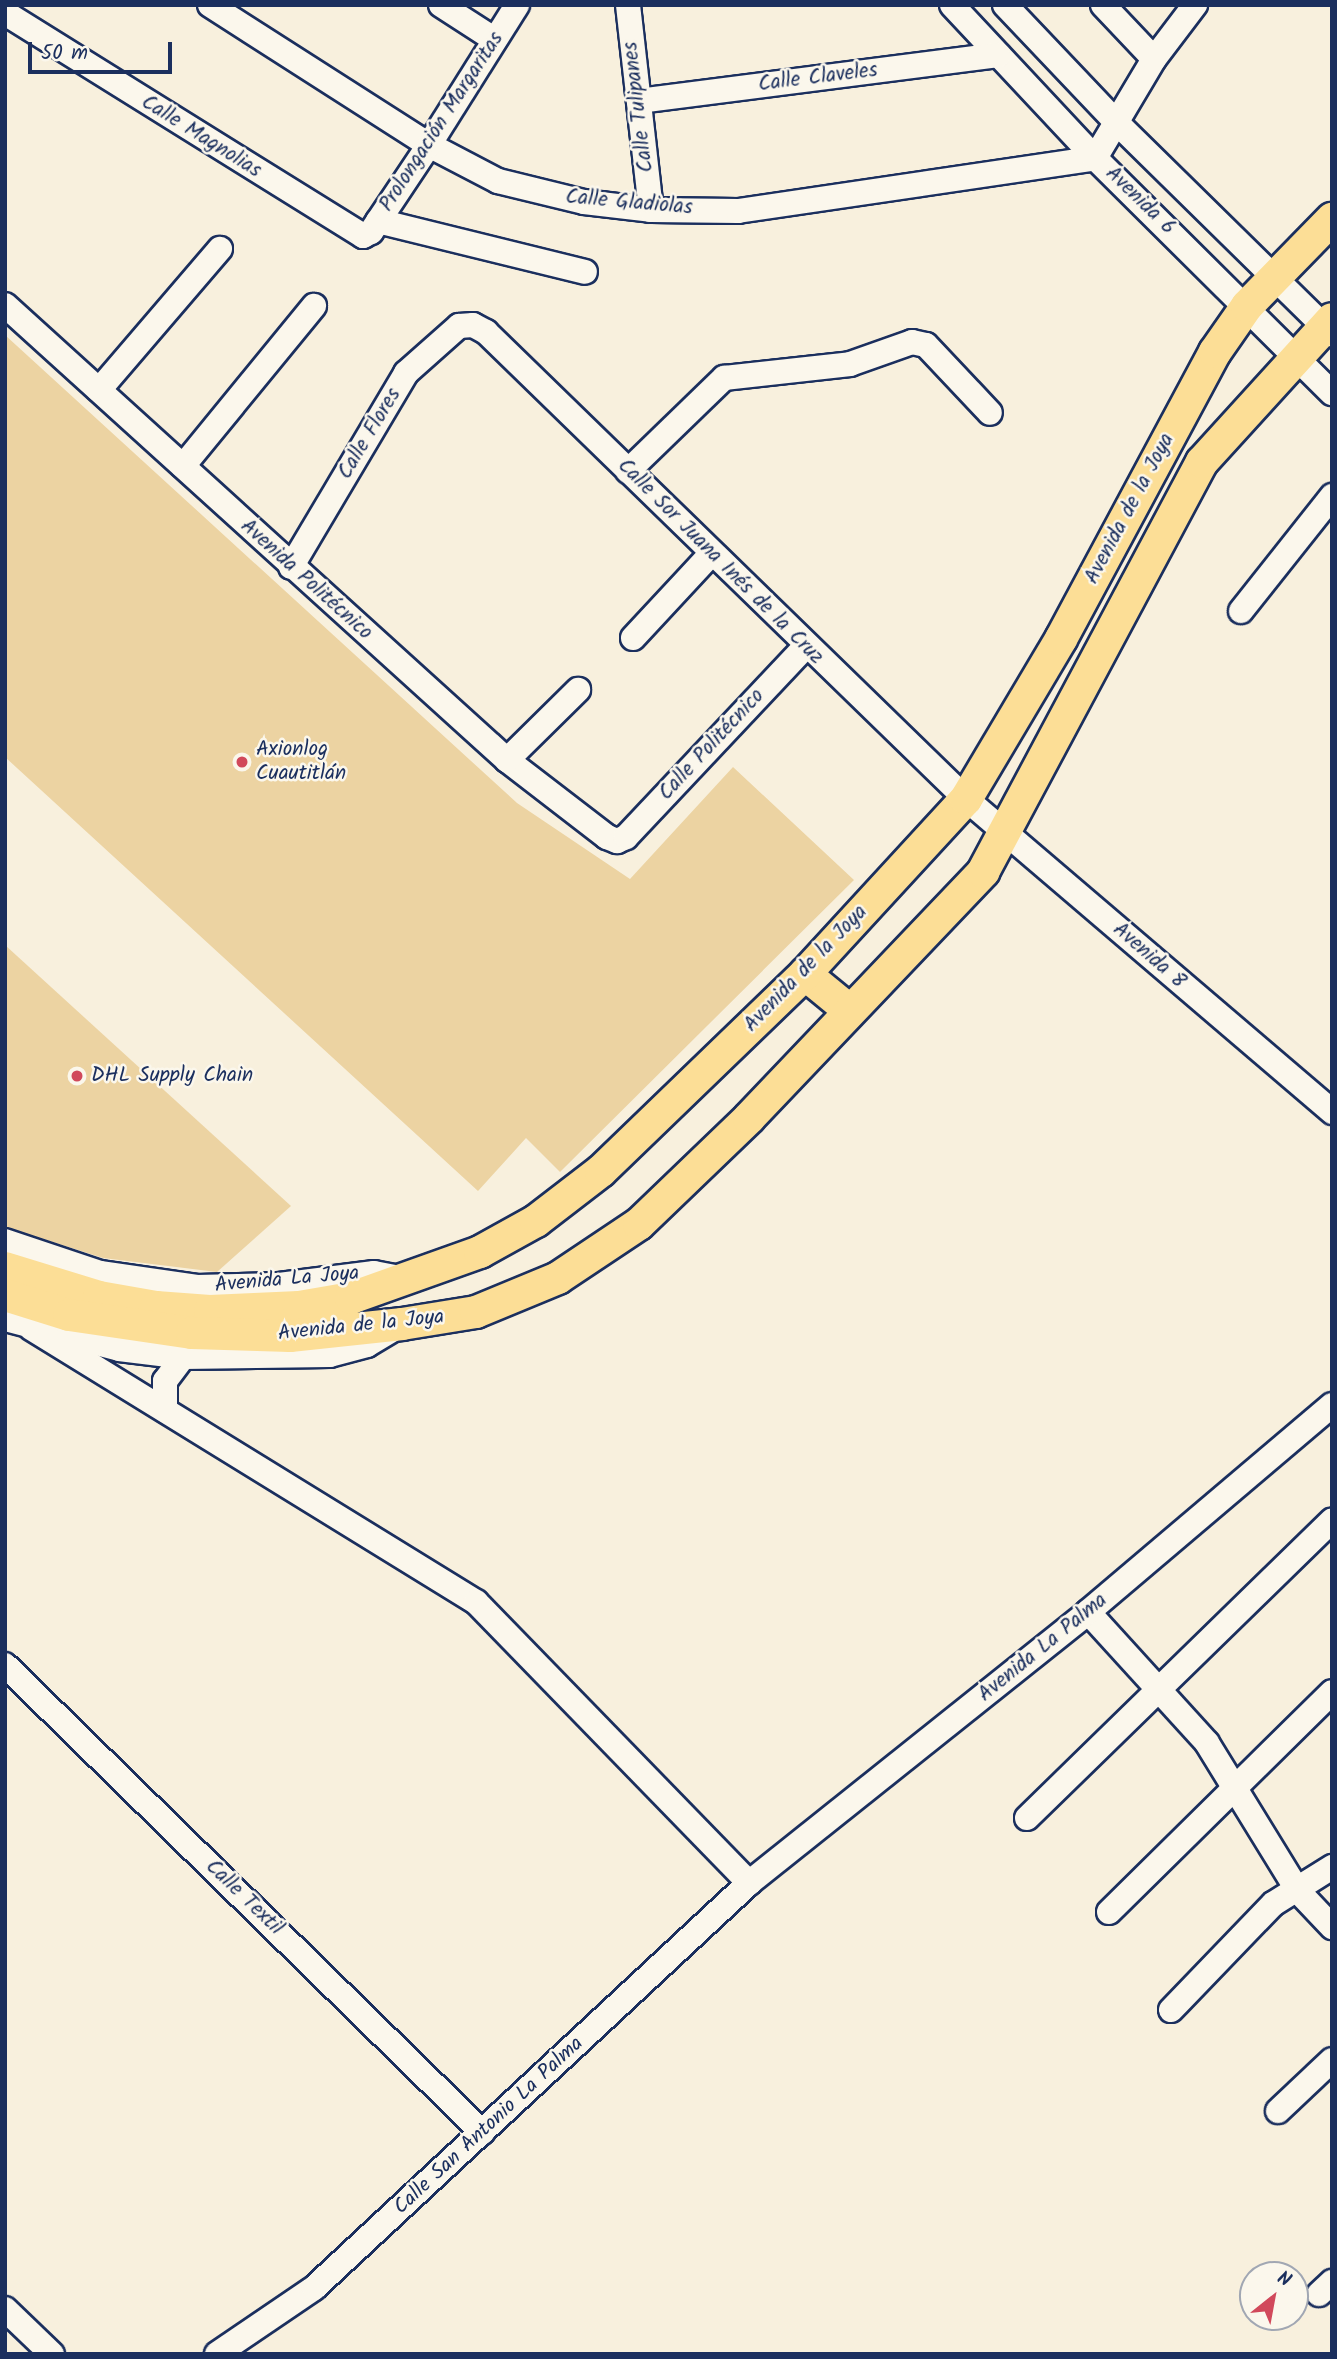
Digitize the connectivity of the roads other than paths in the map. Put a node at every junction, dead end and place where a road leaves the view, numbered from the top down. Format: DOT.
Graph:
graph roads {
  1 [pos="210,5"];
  2 [pos="440,5"];
  3 [pos="517,5"];
  4 [pos="628,5"];
  5 [pos="952,5"];
  6 [pos="1005,5"];
  7 [pos="1103,5"];
  8 [pos="1187,8"];
  9 [pos="5,13"];
  10 [pos="495,40"];
  11 [pos="998,55"];
  12 [pos="1154,59"];
  13 [pos="639,101"];
  14 [pos="1116,122"];
  15 [pos="429,145"];
  16 [pos="1095,158"];
  17 [pos="651,209"];
  18 [pos="1332,219"];
  19 [pos="371,228"];
  20 [pos="220,249"];
  21 [pos="584,272"];
  22 [pos="1277,276"];
  23 [pos="5,305"];
  24 [pos="314,306"];
  25 [pos="1247,306"];
  26 [pos="473,325"];
  27 [pos="1330,326"];
  28 [pos="1296,354"];
  29 [pos="99,390"];
  30 [pos="1332,393"];
  31 [pos="990,413"];
  32 [pos="183,466"];
  33 [pos="628,471"];
  34 [pos="1332,496"];
  35 [pos="711,554"];
  36 [pos="291,568"];
  37 [pos="1241,611"];
  38 [pos="633,638"];
  39 [pos="805,647"];
  40 [pos="578,690"];
  41 [pos="507,760"];
  42 [pos="966,799"];
  43 [pos="1006,833"];
  44 [pos="617,841"];
  45 [pos="805,974"];
  46 [pos="850,1011"];
  47 [pos="1332,1112"];
  48 [pos="5,1241"];
  49 [pos="5,1268"];
  50 [pos="407,1279"];
  51 [pos="5,1295"];
  52 [pos="5,1319"];
  53 [pos="295,1322"];
  54 [pos="402,1324"];
  55 [pos="31,1328"];
  56 [pos="183,1357"];
  57 [pos="1332,1405"];
  58 [pos="165,1410"];
  59 [pos="1332,1520"];
  60 [pos="1088,1612"];
  61 [pos="5,1665"];
  62 [pos="1160,1687"];
  63 [pos="1332,1692"];
  64 [pos="1235,1788"];
  65 [pos="1027,1818"];
  66 [pos="1332,1867"];
  67 [pos="749,1883"];
  68 [pos="1298,1891"];
  69 [pos="1109,1912"];
  70 [pos="1332,1927"];
  71 [pos="1171,2010"];
  72 [pos="1332,2060"];
  73 [pos="1278,2111"];
  74 [pos="482,2132"];
  75 [pos="5,2309"];
  76 [pos="52,2354"];
  77 [pos="218,2354"];
  1 -- 15 [label="street, Calle Gladiolas"];
  2 -- 10 [label="street"];
  3 -- 10 [label="street, Prolongación Margaritas"];
  4 -- 13 [label="street, Calle Tulipanes"];
  5 -- 11 [label="street, Avenida 6"];
  6 -- 14 [label="street, Avenida 6"];
  7 -- 12 [label="street"];
  8 -- 12 [label="street"];
  9 -- 19 [label="street, Calle Magnolias"];
  10 -- 15 [label="street, Prolongación Margaritas"];
  11 -- 13 [label="street, Calle Claveles"];
  11 -- 16 [label="street, Avenida 6"];
  12 -- 14 [label="street"];
  13 -- 17 [label="street, Calle Tulipanes"];
  14 -- 16 [label="street"];
  14 -- 22 [label="street, Avenida 6"];
  15 -- 17 [label="street, Calle Gladiolas"];
  15 -- 19 [label="street, Prolongación Margaritas"];
  16 -- 17 [label="street, Calle Gladiolas"];
  16 -- 25 [label="street, Avenida 6"];
  18 -- 22 [label="main road, Avenida de la Joya"];
  19 -- 21 [label="street, Calle Magnolias"];
  20 -- 29 [label="street"];
  22 -- 25 [label="main road, Avenida de la Joya"];
  22 -- 27 [label="street, Avenida 6"];
  23 -- 29 [label="street, Avenida Politécnico"];
  24 -- 32 [label="street"];
  25 -- 28 [label="street, Avenida 6"];
  25 -- 42 [label="main road, Avenida de la Joya"];
  26 -- 33 [label="street, Calle Sor Juana Inés de la Cruz"];
  26 -- 36 [label="street, Calle Flores"];
  27 -- 28 [label="main road, Avenida de la Joya"];
  28 -- 30 [label="street, Avenida 6"];
  28 -- 43 [label="main road, Avenida de la Joya"];
  29 -- 32 [label="street, Avenida Politécnico"];
  31 -- 33 [label="street"];
  32 -- 36 [label="street, Avenida Politécnico"];
  33 -- 35 [label="street, Calle Sor Juana Inés de la Cruz"];
  34 -- 37 [label="street"];
  35 -- 38 [label="street"];
  35 -- 39 [label="street, Calle Sor Juana Inés de la Cruz"];
  36 -- 41 [label="street, Avenida Politécnico"];
  39 -- 42 [label="street, Calle Sor Juana Inés de la Cruz"];
  39 -- 44 [label="street, Calle Politécnico"];
  40 -- 41 [label="street"];
  41 -- 44 [label="street, Avenida Politécnico"];
  42 -- 43 [label="street, Avenida 8"];
  42 -- 45 [label="main road, Avenida de la Joya"];
  43 -- 46 [label="main road, Avenida de la Joya"];
  43 -- 47 [label="street, Avenida 8"];
  45 -- 46 [label="main road"];
  45 -- 50 [label="main road, Avenida de la Joya"];
  46 -- 54 [label="main road, Avenida de la Joya"];
  48 -- 50 [label="street, Avenida La Joya"];
  49 -- 53 [label="main road, Avenida de la Joya"];
  50 -- 53 [label="main road, Avenida de la Joya"];
  51 -- 53 [label="main road, Avenida de la Joya"];
  52 -- 55 [label="street"];
  53 -- 54 [label="main road, Avenida de la Joya"];
  54 -- 56 [label="street"];
  55 -- 56 [label="street"];
  55 -- 58 [label="street"];
  56 -- 58 [label="street"];
  57 -- 60 [label="street, Avenida La Palma"];
  58 -- 67 [label="street"];
  59 -- 62 [label="street"];
  60 -- 62 [label="street"];
  60 -- 67 [label="street, Avenida La Palma"];
  61 -- 74 [label="street, Calle Textil"];
  62 -- 64 [label="street"];
  62 -- 65 [label="street"];
  63 -- 64 [label="street"];
  64 -- 68 [label="street"];
  64 -- 69 [label="street"];
  66 -- 68 [label="street"];
  67 -- 74 [label="street, Calle San Antonio La Palma"];
  68 -- 70 [label="street"];
  68 -- 71 [label="street"];
  72 -- 73 [label="street"];
  74 -- 77 [label="street, Calle San Antonio La Palma"];
  75 -- 76 [label="street"];
}
